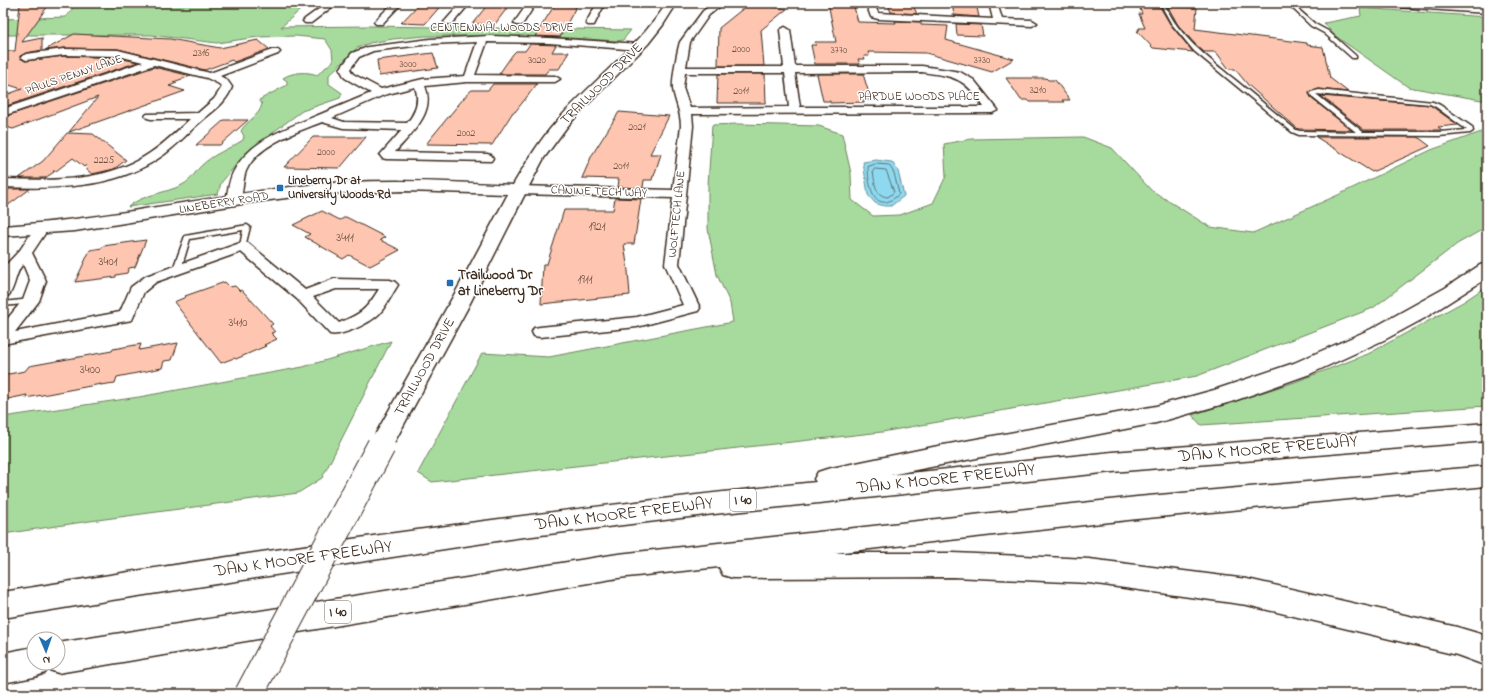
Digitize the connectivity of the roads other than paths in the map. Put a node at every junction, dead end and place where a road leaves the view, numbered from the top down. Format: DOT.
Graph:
graph roads {
  1 [pos="333,3"];
  2 [pos="398,3"];
  3 [pos="466,3"];
  4 [pos="532,3"];
  5 [pos="601,3"];
  6 [pos="672,3"];
  7 [pos="720,3"];
  8 [pos="870,3"];
  9 [pos="993,3"];
  10 [pos="1162,3"];
  11 [pos="1289,3"];
  12 [pos="1380,3"];
  13 [pos="1487,10"];
  14 [pos="308,21"];
  15 [pos="379,22"];
  16 [pos="449,22"];
  17 [pos="998,22"];
  18 [pos="519,23"];
  19 [pos="591,23"];
  20 [pos="1032,23"];
  21 [pos="785,30"];
  22 [pos="483,40"];
  23 [pos="639,47"];
  24 [pos="275,52"];
  25 [pos="26,57"];
  26 [pos="1354,57"];
  27 [pos="153,62"];
  28 [pos="679,70"];
  29 [pos="790,70"];
  30 [pos="211,76"];
  31 [pos="469,78"];
  32 [pos="555,79"];
  33 [pos="419,84"];
  34 [pos="380,94"];
  35 [pos="794,110"];
  36 [pos="685,111"];
  37 [pos="3,113"];
  38 [pos="150,116"];
  39 [pos="200,116"];
  40 [pos="322,118"];
  41 [pos="410,127"];
  42 [pos="1361,133"];
  43 [pos="487,158"];
  44 [pos="3,183"];
  45 [pos="519,190"];
  46 [pos="679,194"];
  47 [pos="233,201"];
  48 [pos="41,229"];
  49 [pos="3,231"];
  50 [pos="243,246"];
  51 [pos="25,253"];
  52 [pos="177,269"];
  53 [pos="1487,269"];
  54 [pos="6,275"];
  55 [pos="3,292"];
  56 [pos="303,296"];
  57 [pos="31,301"];
  58 [pos="3,304"];
  59 [pos="540,332"];
  60 [pos="3,335"];
  61 [pos="3,339"];
  62 [pos="1487,432"];
  63 [pos="1487,476"];
  64 [pos="714,502"];
  65 [pos="618,566"];
  66 [pos="3,605"];
  67 [pos="1487,652"];
  68 [pos="66,657"];
  69 [pos="26,664"];
  70 [pos="3,668"];
  71 [pos="249,694"];
  1 -- 14 [label="street"];
  2 -- 15 [label="street"];
  3 -- 16 [label="street"];
  4 -- 18 [label="street"];
  5 -- 19 [label="street"];
  6 -- 23 [label="street, TRAILWOOD DRIVE"];
  7 -- 28 [label="street, WOLFTECH LANE"];
  8 -- 17 [label="street"];
  9 -- 17 [label="street"];
  10 -- 42 [label="lane"];
  11 -- 26 [label="lane"];
  12 -- 13 [label="main road"];
  17 -- 20 [label="street"];
  21 -- 29 [label="street"];
  22 -- 23 [label="street, CENTENNIAL WOODS DRIVE"];
  22 -- 31 [label="street"];
  22 -- 34 [label="street, CENTENNIAL WOODS DRIVE"];
  23 -- 45 [label="street, TRAILWOOD DRIVE"];
  24 -- 30 [label="street"];
  25 -- 27 [label="street"];
  27 -- 30 [label="street"];
  27 -- 37 [label="street, PAULS PENNY LANE"];
  28 -- 29 [label="street, PARDUE WOODS PLACE"];
  28 -- 36 [label="street, WOLFTECH LANE"];
  29 -- 35 [label="street"];
  29 -- 35 [label="street, PARDUE WOODS PLACE"];
  30 -- 39 [label="street"];
  31 -- 32 [label="street"];
  31 -- 33 [label="street"];
  33 -- 34 [label="street"];
  33 -- 41 [label="street"];
  34 -- 40 [label="street"];
  35 -- 36 [label="street, PARDUE WOODS PLACE"];
  36 -- 46 [label="street, WOLFTECH LANE"];
  38 -- 39 [label="street"];
  39 -- 44 [label="street"];
  40 -- 41 [label="street"];
  40 -- 47 [label="street"];
  41 -- 43 [label="street"];
  42 -- 42 [label="lane"];
  45 -- 46 [label="street, CANINE TECH WAY"];
  45 -- 47 [label="street, LINEBERRY ROAD"];
  45 -- 71 [label="street, TRAILWOOD DRIVE, bridge"];
  46 -- 59 [label="street, WOLFTECH LANE"];
  47 -- 48 [label="street, LINEBERRY ROAD"];
  48 -- 49 [label="street, LINEBERRY ROAD"];
  48 -- 51 [label="street"];
  50 -- 52 [label="street"];
  50 -- 52 [label="lane"];
  50 -- 56 [label="street"];
  51 -- 54 [label="street"];
  51 -- 57 [label="street"];
  52 -- 61 [label="street"];
  53 -- 64 [label="main road"];
  54 -- 55 [label="street"];
  56 -- 56 [label="street"];
  57 -- 58 [label="lane"];
  57 -- 60 [label="street"];
  62 -- 64 [label="main road, DAN K MOORE FREEWAY / I 40"];
  63 -- 65 [label="main road, I 40"];
  64 -- 66 [label="main road, DAN K MOORE FREEWAY / I 40"];
  65 -- 67 [label="main road"];
  65 -- 68 [label="main road, I 40"];
  69 -- 70 [label="main road"];
}
